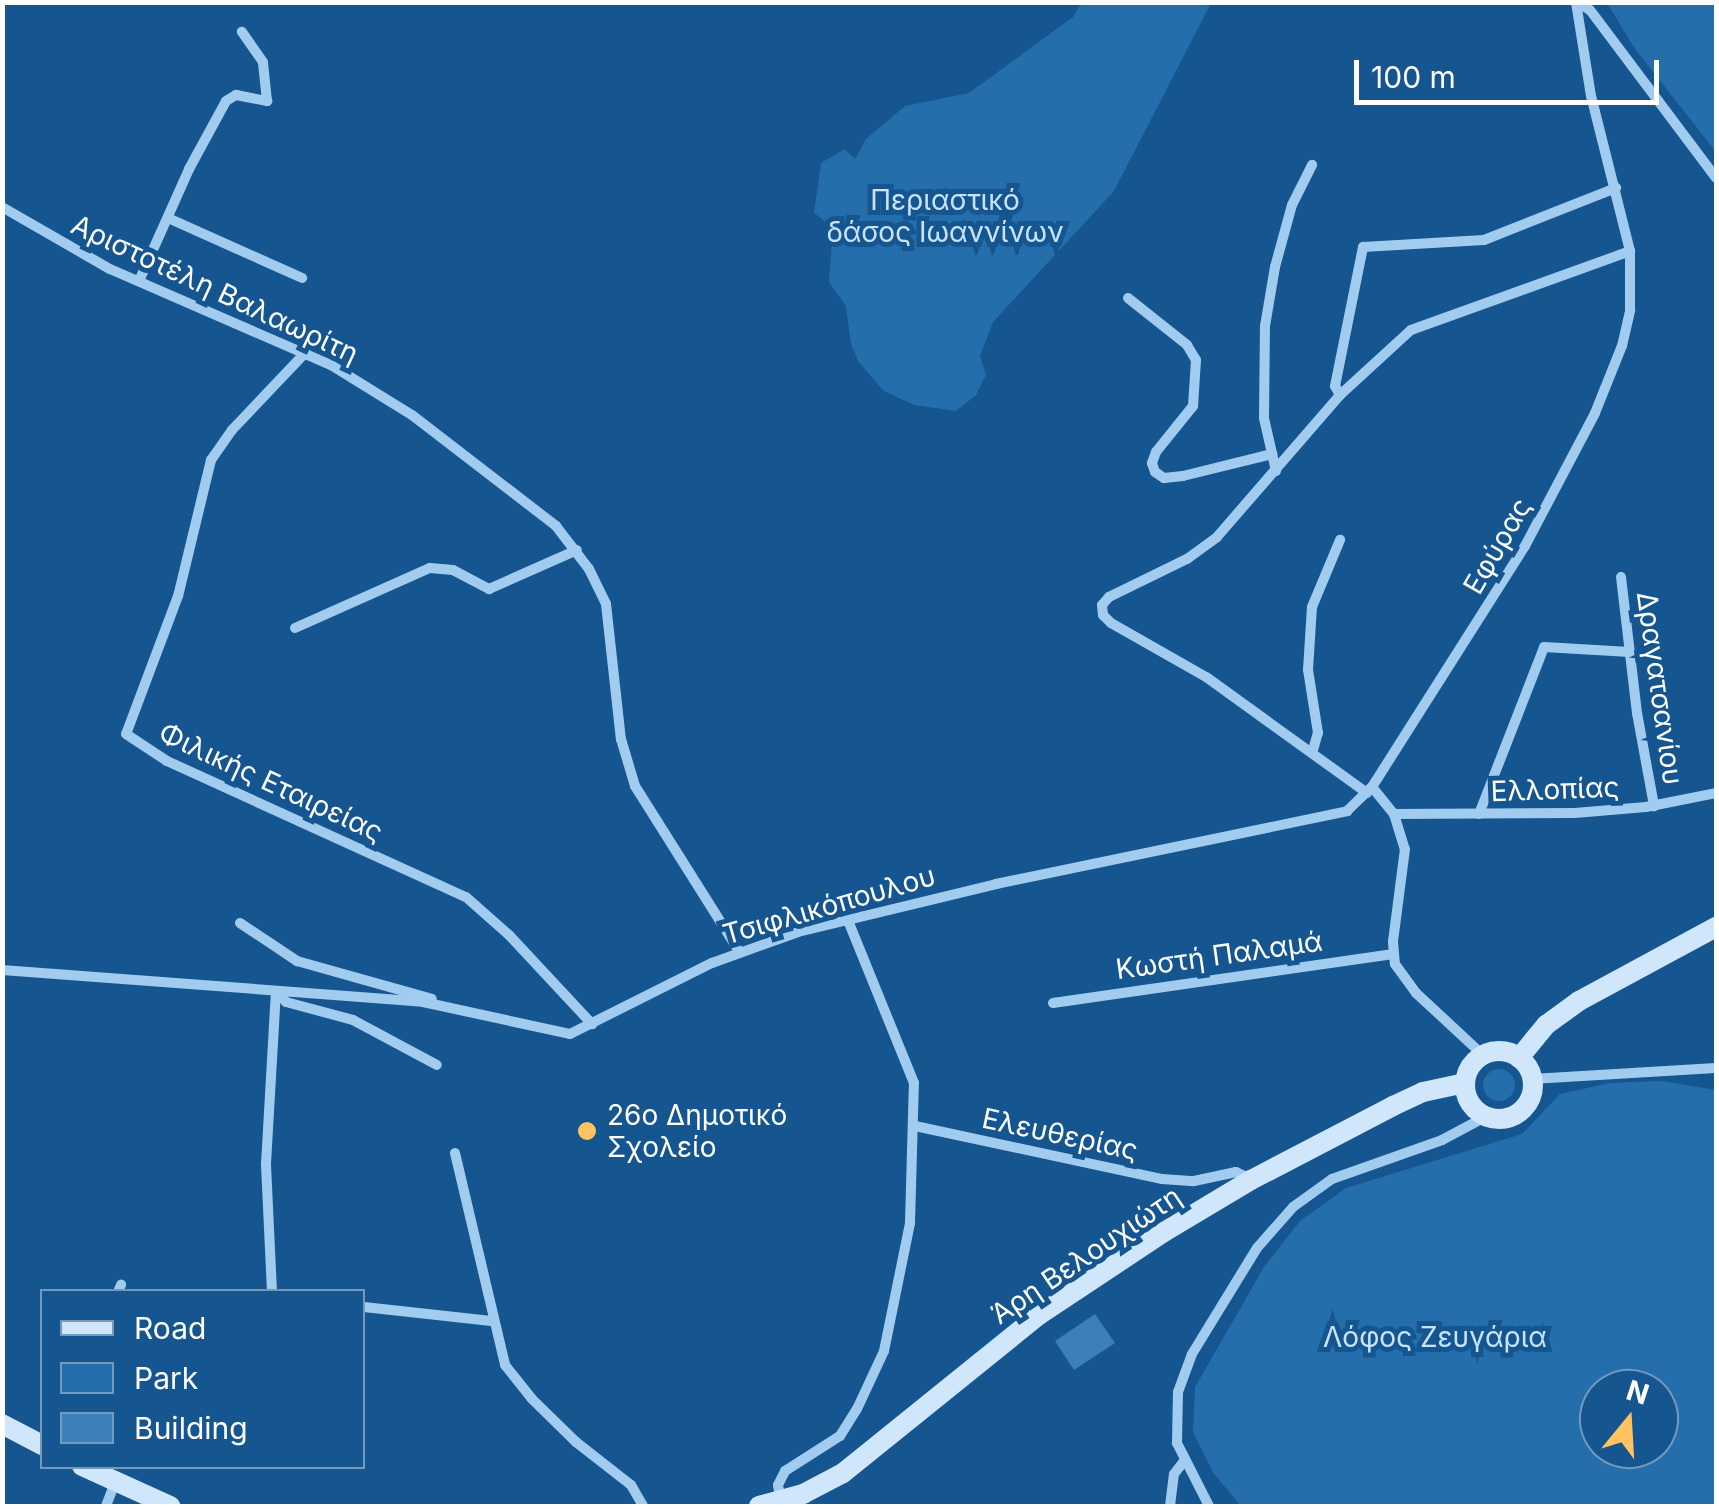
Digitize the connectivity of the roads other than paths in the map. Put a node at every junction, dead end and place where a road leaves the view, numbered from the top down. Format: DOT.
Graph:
graph roads {
  1 [pos="1576,2"];
  2 [pos="242,32"];
  3 [pos="1312,164"];
  4 [pos="1716,178"];
  5 [pos="1616,188"];
  6 [pos="2,207"];
  7 [pos="168,218"];
  8 [pos="1630,250"];
  9 [pos="302,278"];
  10 [pos="140,281"];
  11 [pos="1128,298"];
  12 [pos="306,352"];
  13 [pos="1340,394"];
  14 [pos="1272,454"];
  15 [pos="1276,471"];
  16 [pos="1340,540"];
  17 [pos="577,550"];
  18 [pos="1621,577"];
  19 [pos="295,628"];
  20 [pos="1630,652"];
  21 [pos="1313,750"];
  22 [pos="1369,790"];
  23 [pos="1716,792"];
  24 [pos="1654,806"];
  25 [pos="1394,814"];
  26 [pos="1479,814"];
  27 [pos="847,918"];
  28 [pos="240,923"];
  29 [pos="1716,926"];
  30 [pos="738,951"];
  31 [pos="1393,954"];
  32 [pos="2,970"];
  33 [pos="276,990"];
  34 [pos="1053,1003"];
  35 [pos="436,1004"];
  36 [pos="592,1024"];
  37 [pos="1483,1055"];
  38 [pos="1519,1058"];
  39 [pos="437,1065"];
  40 [pos="1716,1068"];
  41 [pos="1532,1079"];
  42 [pos="1465,1082"];
  43 [pos="1487,1116"];
  44 [pos="915,1126"];
  45 [pos="454,1153"];
  46 [pos="1251,1180"];
  47 [pos="272,1289"];
  48 [pos="365,1307"];
  49 [pos="492,1321"];
  50 [pos="2,1424"];
  51 [pos="40,1444"];
  52 [pos="1184,1461"];
  53 [pos="88,1469"];
  54 [pos="115,1483"];
  55 [pos="781,1501"];
  56 [pos="106,1506"];
  57 [pos="170,1506"];
  58 [pos="643,1506"];
  59 [pos="759,1506"];
  60 [pos="1170,1506"];
  61 [pos="1210,1506"];
  1 -- 4 [label="street"];
  1 -- 5 [label="street, Εφύρας"];
  2 -- 7 [label="street"];
  3 -- 14 [label="street"];
  5 -- 8 [label="street, Εφύρας"];
  5 -- 13 [label="street"];
  6 -- 10 [label="street, Αριστοτέλη Βαλαωρίτη"];
  7 -- 9 [label="street"];
  7 -- 10 [label="street"];
  8 -- 13 [label="street"];
  8 -- 22 [label="street, Εφύρας"];
  10 -- 12 [label="street, Αριστοτέλη Βαλαωρίτη"];
  11 -- 14 [label="street"];
  12 -- 17 [label="street, Αριστοτέλη Βαλαωρίτη"];
  12 -- 36 [label="street, Φιλικής Εταιρείας"];
  13 -- 15 [label="street"];
  14 -- 15 [label="street"];
  15 -- 21 [label="street"];
  16 -- 21 [label="street"];
  17 -- 19 [label="street"];
  17 -- 30 [label="street, Αριστοτέλη Βαλαωρίτη"];
  18 -- 20 [label="street, Δραγατσανίου"];
  20 -- 24 [label="street, Δραγατσανίου"];
  20 -- 26 [label="street"];
  21 -- 22 [label="street"];
  22 -- 25 [label="street"];
  22 -- 27 [label="street, Τσιφλικόπουλου"];
  23 -- 24 [label="street, Ελλοπίας"];
  24 -- 26 [label="street, Ελλοπίας"];
  25 -- 26 [label="street, Ελλοπίας"];
  25 -- 31 [label="street"];
  27 -- 30 [label="street, Τσιφλικόπουλου"];
  27 -- 44 [label="street"];
  28 -- 35 [label="street"];
  29 -- 38 [label="street"];
  30 -- 36 [label="street, Τσιφλικόπουλου"];
  31 -- 34 [label="street, Κωστή Παλαμά"];
  31 -- 37 [label="street"];
  32 -- 33 [label="street, Τσιφλικόπουλου"];
  33 -- 35 [label="street, Τσιφλικόπουλου"];
  33 -- 39 [label="street"];
  33 -- 47 [label="street"];
  35 -- 36 [label="street, Τσιφλικόπουλου"];
  37 -- 38 [label="street"];
  37 -- 42 [label="street"];
  38 -- 41 [label="street"];
  40 -- 41 [label="street"];
  41 -- 43 [label="street"];
  42 -- 43 [label="street"];
  42 -- 46 [label="street, Άρη Βελουχιώτη"];
  43 -- 52 [label="street"];
  44 -- 46 [label="street, Ελευθερίας"];
  44 -- 55 [label="street"];
  45 -- 49 [label="street"];
  46 -- 55 [label="street, Άρη Βελουχιώτη"];
  48 -- 49 [label="street"];
  49 -- 58 [label="street"];
  50 -- 51 [label="street"];
  52 -- 60 [label="street"];
  52 -- 61 [label="street"];
  53 -- 54 [label="street"];
  54 -- 56 [label="street"];
  54 -- 57 [label="street"];
  55 -- 59 [label="street, Άρη Βελουχιώτη"];
}
